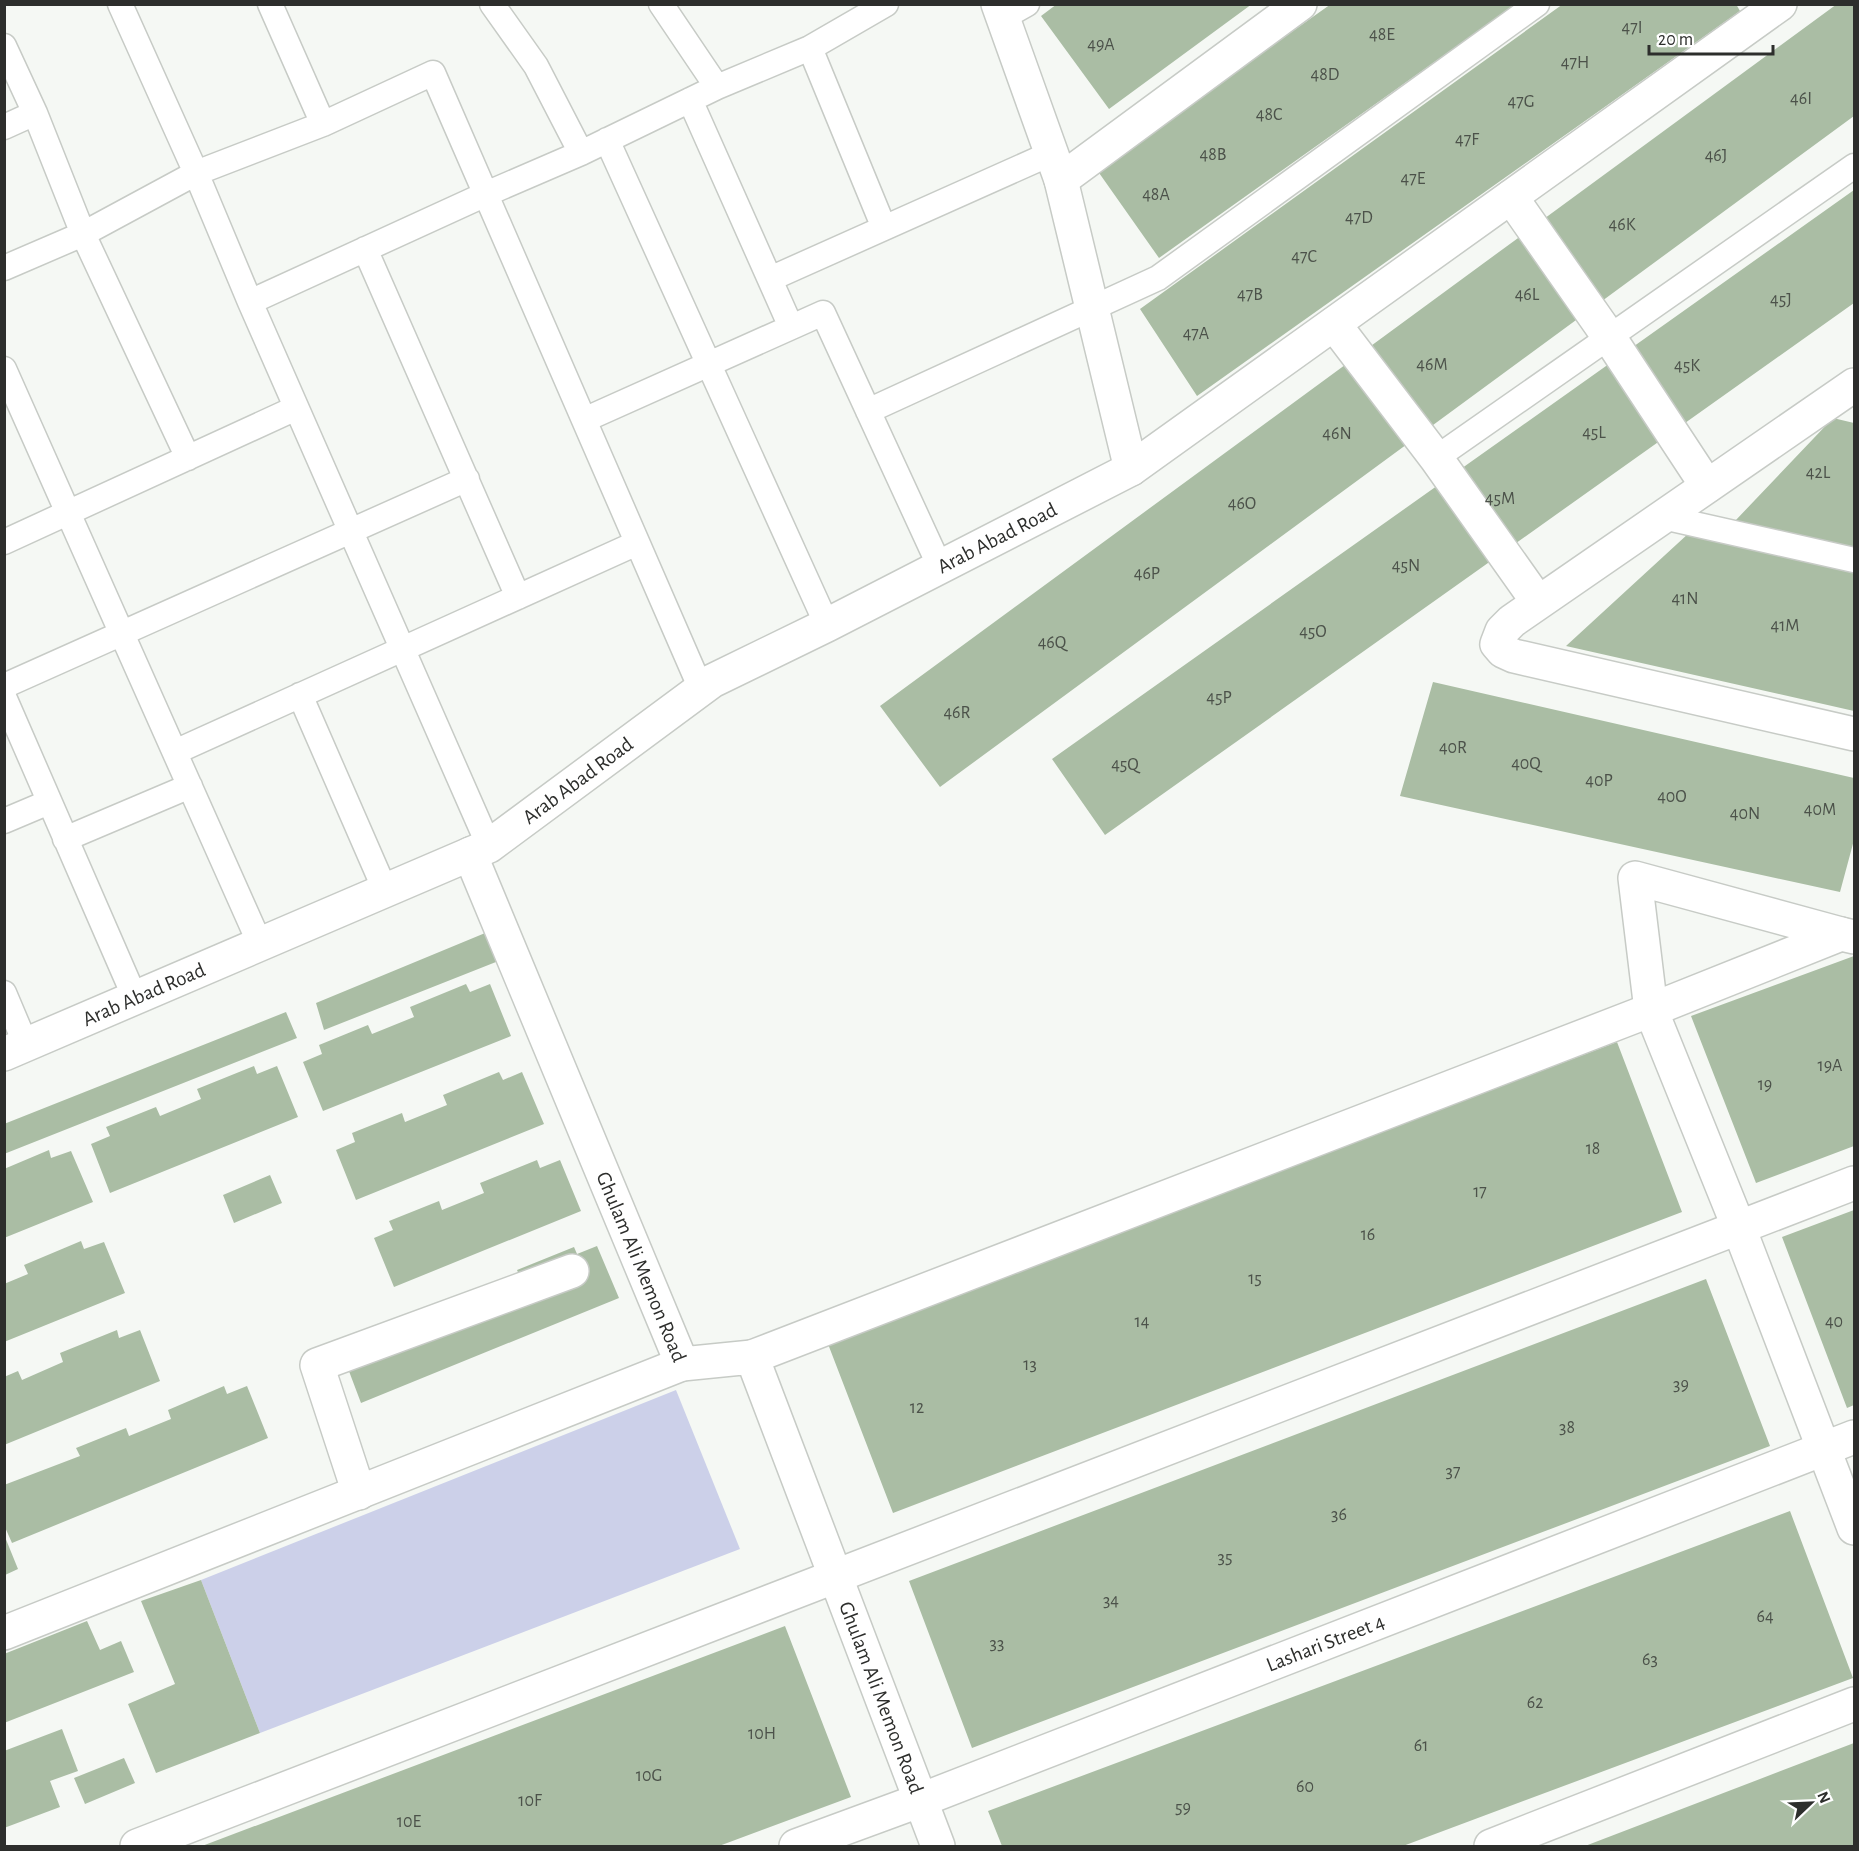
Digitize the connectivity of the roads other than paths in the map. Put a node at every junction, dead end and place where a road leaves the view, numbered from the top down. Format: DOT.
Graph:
graph roads {
  1 [pos="120,4"];
  2 [pos="270,4"];
  3 [pos="492,4"];
  4 [pos="661,4"];
  5 [pos="886,4"];
  6 [pos="1300,4"];
  7 [pos="1537,4"];
  8 [pos="1009,9"];
  9 [pos="1766,9"];
  10 [pos="4,45"];
  11 [pos="810,48"];
  12 [pos="717,87"];
  13 [pos="690,100"];
  14 [pos="35,114"];
  15 [pos="323,124"];
  16 [pos="4,127"];
  17 [pos="607,140"];
  18 [pos="581,153"];
  19 [pos="1057,166"];
  20 [pos="1854,166"];
  21 [pos="196,173"];
  22 [pos="486,194"];
  23 [pos="1511,197"];
  24 [pos="884,228"];
  25 [pos="83,234"];
  26 [pos="365,249"];
  27 [pos="4,268"];
  28 [pos="770,279"];
  29 [pos="250,302"];
  30 [pos="1092,307"];
  31 [pos="1334,324"];
  32 [pos="791,327"];
  33 [pos="1609,337"];
  34 [pos="709,364"];
  35 [pos="4,369"];
  36 [pos="1854,385"];
  37 [pos="296,408"];
  38 [pos="868,411"];
  39 [pos="584,420"];
  40 [pos="188,458"];
  41 [pos="1436,458"];
  42 [pos="1131,469"];
  43 [pos="467,479"];
  44 [pos="1707,486"];
  45 [pos="68,513"];
  46 [pos="1663,517"];
  47 [pos="351,532"];
  48 [pos="4,542"];
  49 [pos="637,543"];
  50 [pos="1854,560"];
  51 [pos="940,567"];
  52 [pos="518,597"];
  53 [pos="1538,602"];
  54 [pos="827,625"];
  55 [pos="122,634"];
  56 [pos="402,649"];
  57 [pos="4,686"];
  58 [pos="701,689"];
  59 [pos="300,695"];
  60 [pos="4,697"];
  61 [pos="1854,734"];
  62 [pos="175,752"];
  63 [pos="190,786"];
  64 [pos="49,802"];
  65 [pos="4,821"];
  66 [pos="65,839"];
  67 [pos="479,850"];
  68 [pos="385,890"];
  69 [pos="1848,935"];
  70 [pos="260,944"];
  71 [pos="4,993"];
  72 [pos="135,998"];
  73 [pos="1651,1010"];
  74 [pos="15,1049"];
  75 [pos="1854,1183"];
  76 [pos="1739,1228"];
  77 [pos="572,1271"];
  78 [pos="752,1357"];
  79 [pos="682,1364"];
  80 [pos="1854,1437"];
  81 [pos="1823,1448"];
  82 [pos="359,1492"];
  83 [pos="1854,1528"];
  84 [pos="836,1577"];
  85 [pos="4,1633"];
  86 [pos="1854,1704"];
  87 [pos="921,1800"];
  88 [pos="137,1846"];
  89 [pos="796,1846"];
  90 [pos="938,1846"];
  91 [pos="1491,1846"];
  1 -- 21 [label="lane"];
  2 -- 15 [label="lane"];
  3 -- 18 [label="lane"];
  4 -- 12 [label="lane"];
  5 -- 11 [label="lane"];
  6 -- 19 [label="street"];
  7 -- 30 [label="lane"];
  8 -- 19 [label="street"];
  9 -- 23 [label="street, Arab Abad Road"];
  10 -- 14 [label="lane"];
  11 -- 12 [label="lane"];
  11 -- 24 [label="lane"];
  12 -- 13 [label="lane"];
  13 -- 17 [label="lane"];
  13 -- 28 [label="lane"];
  14 -- 16 [label="lane"];
  14 -- 25 [label="lane"];
  15 -- 21 [label="lane"];
  15 -- 22 [label="lane"];
  17 -- 18 [label="lane"];
  17 -- 34 [label="lane"];
  18 -- 22 [label="lane"];
  19 -- 24 [label="lane"];
  19 -- 30 [label="street"];
  20 -- 33 [label="lane"];
  21 -- 25 [label="lane"];
  21 -- 29 [label="lane"];
  22 -- 26 [label="lane"];
  22 -- 39 [label="lane"];
  23 -- 31 [label="street, Arab Abad Road"];
  23 -- 33 [label="street"];
  24 -- 28 [label="lane"];
  25 -- 27 [label="lane"];
  25 -- 40 [label="lane"];
  26 -- 29 [label="lane"];
  26 -- 43 [label="lane"];
  28 -- 32 [label="lane"];
  29 -- 37 [label="lane"];
  30 -- 38 [label="lane"];
  30 -- 42 [label="street"];
  31 -- 41 [label="street"];
  31 -- 42 [label="street, Arab Abad Road"];
  32 -- 34 [label="lane"];
  32 -- 38 [label="lane"];
  33 -- 41 [label="lane"];
  33 -- 44 [label="street"];
  34 -- 39 [label="lane"];
  34 -- 54 [label="lane"];
  35 -- 45 [label="lane"];
  36 -- 44 [label="street"];
  37 -- 40 [label="lane"];
  37 -- 47 [label="lane"];
  38 -- 51 [label="lane"];
  39 -- 49 [label="lane"];
  40 -- 45 [label="lane"];
  41 -- 53 [label="street"];
  42 -- 51 [label="street, Arab Abad Road"];
  43 -- 47 [label="lane"];
  43 -- 52 [label="lane"];
  44 -- 46 [label="street"];
  45 -- 48 [label="lane"];
  45 -- 55 [label="lane"];
  46 -- 50 [label="lane"];
  46 -- 53 [label="street"];
  47 -- 55 [label="lane"];
  47 -- 56 [label="lane"];
  49 -- 52 [label="lane"];
  49 -- 58 [label="lane"];
  51 -- 54 [label="street, Arab Abad Road"];
  52 -- 56 [label="lane"];
  53 -- 61 [label="street"];
  54 -- 58 [label="street, Arab Abad Road"];
  55 -- 57 [label="lane"];
  55 -- 62 [label="lane"];
  56 -- 59 [label="lane"];
  56 -- 67 [label="lane"];
  58 -- 67 [label="street, Arab Abad Road"];
  59 -- 62 [label="lane"];
  59 -- 68 [label="lane"];
  60 -- 64 [label="lane"];
  62 -- 63 [label="lane"];
  63 -- 66 [label="lane"];
  63 -- 70 [label="lane"];
  64 -- 65 [label="lane"];
  64 -- 66 [label="lane"];
  66 -- 72 [label="lane"];
  67 -- 68 [label="street, Arab Abad Road"];
  67 -- 79 [label="street, Ghulam Ali Memon Road"];
  68 -- 70 [label="street, Arab Abad Road"];
  69 -- 73 [label="street"];
  69 -- 73 [label="street"];
  70 -- 72 [label="street, Arab Abad Road"];
  71 -- 74 [label="lane"];
  72 -- 74 [label="street, Arab Abad Road"];
  73 -- 76 [label="street"];
  73 -- 78 [label="street"];
  75 -- 76 [label="street"];
  76 -- 81 [label="street"];
  76 -- 84 [label="street"];
  77 -- 82 [label="street"];
  78 -- 79 [label="street, Ghulam Ali Memon Road"];
  78 -- 84 [label="street, Ghulam Ali Memon Road"];
  79 -- 82 [label="street"];
  80 -- 81 [label="street, Lashari Street 4"];
  81 -- 83 [label="street"];
  81 -- 87 [label="street, Lashari Street 4"];
  82 -- 85 [label="street"];
  84 -- 87 [label="street, Ghulam Ali Memon Road"];
  84 -- 88 [label="street"];
  86 -- 91 [label="street"];
  87 -- 89 [label="street, Lashari Street 4"];
  87 -- 90 [label="street, Ghulam Ali Memon Road"];
}
